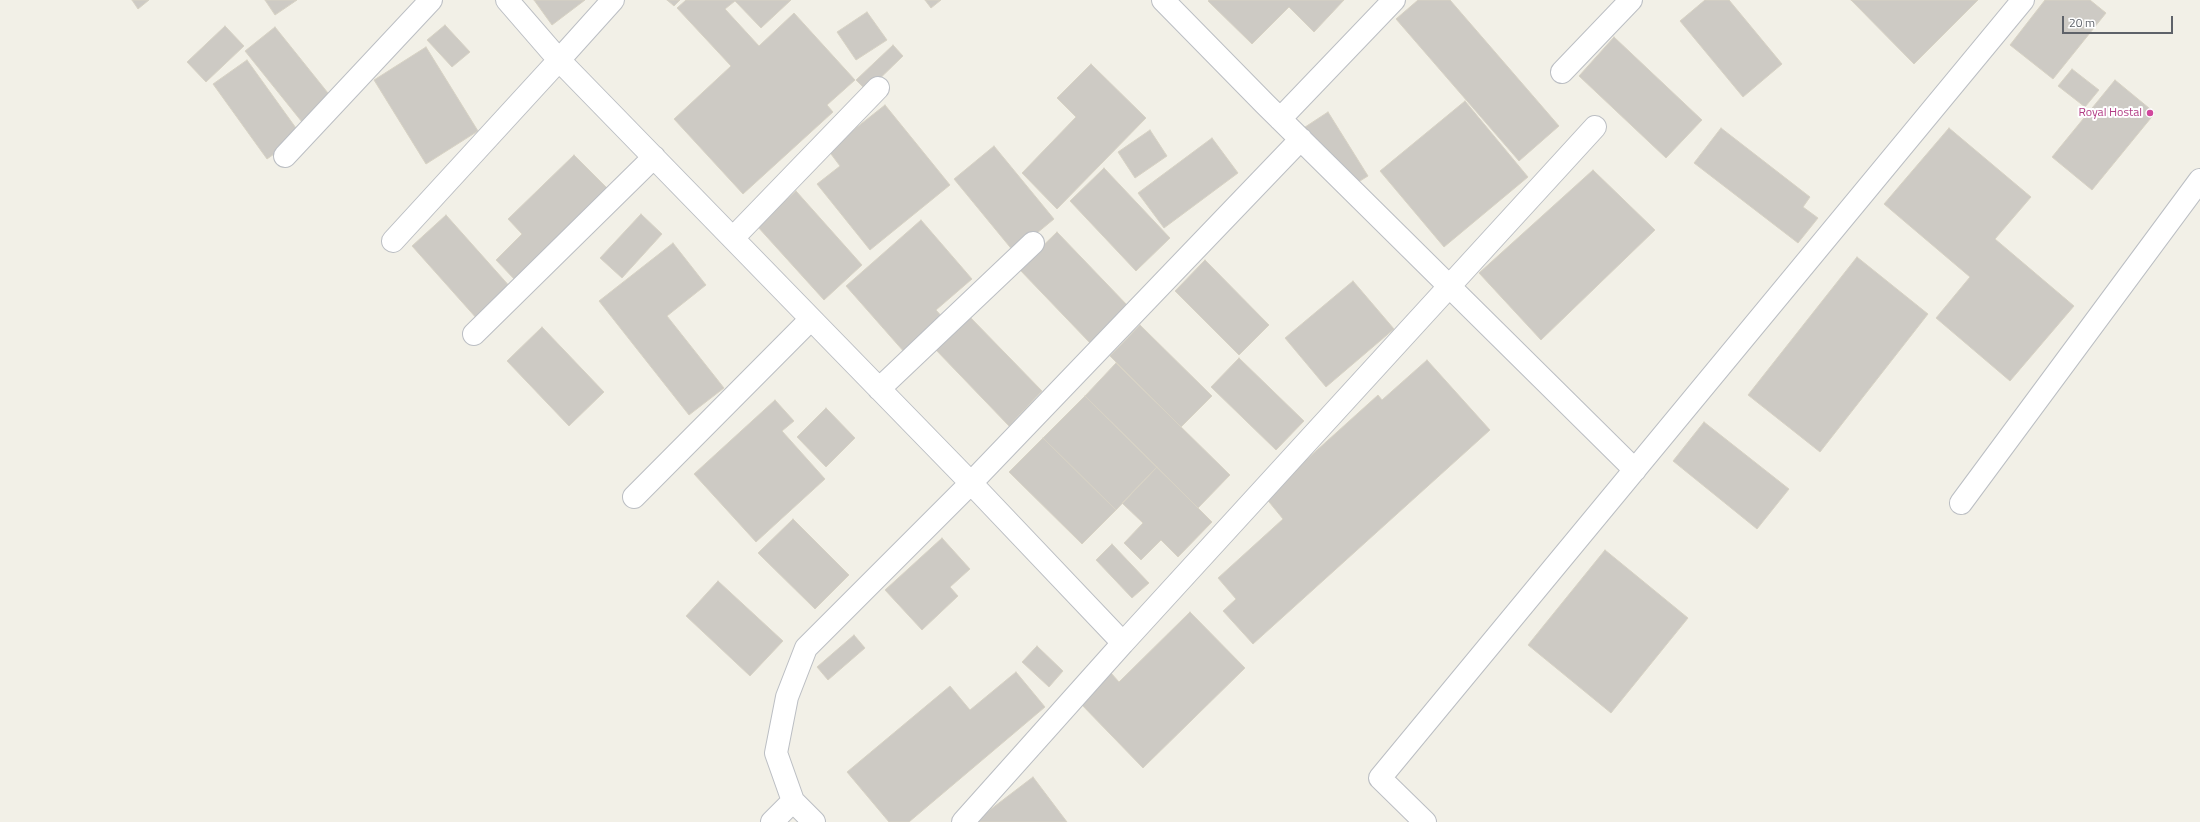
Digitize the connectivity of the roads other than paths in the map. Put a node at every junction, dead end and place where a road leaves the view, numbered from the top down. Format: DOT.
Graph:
graph roads {
  1 [pos="431,0"];
  2 [pos="507,0"];
  3 [pos="613,0"];
  4 [pos="1164,0"];
  5 [pos="1394,0"];
  6 [pos="1631,0"];
  7 [pos="2023,0"];
  8 [pos="559,60"];
  9 [pos="1562,72"];
  10 [pos="878,88"];
  11 [pos="1280,119"];
  12 [pos="1595,127"];
  13 [pos="1301,139"];
  14 [pos="285,156"];
  15 [pos="654,157"];
  16 [pos="2200,180"];
  17 [pos="733,238"];
  18 [pos="393,241"];
  19 [pos="1033,243"];
  20 [pos="1449,286"];
  21 [pos="811,319"];
  22 [pos="474,334"];
  23 [pos="879,389"];
  24 [pos="1635,470"];
  25 [pos="971,483"];
  26 [pos="634,497"];
  27 [pos="1961,503"];
  28 [pos="1123,644"];
  29 [pos="793,800"];
  30 [pos="1422,821"];
  31 [pos="772,822"];
  32 [pos="814,822"];
  33 [pos="963,822"];
  1 -- 14 [label="street"];
  2 -- 8 [label="street"];
  3 -- 8 [label="street"];
  4 -- 11 [label="street"];
  5 -- 11 [label="street"];
  6 -- 9 [label="street"];
  7 -- 24 [label="street"];
  8 -- 15 [label="street"];
  8 -- 18 [label="street"];
  10 -- 17 [label="street"];
  11 -- 13 [label="street"];
  12 -- 20 [label="street"];
  13 -- 20 [label="street"];
  13 -- 25 [label="street"];
  15 -- 17 [label="street"];
  15 -- 22 [label="street"];
  16 -- 27 [label="street"];
  17 -- 21 [label="street"];
  19 -- 23 [label="street"];
  20 -- 24 [label="street"];
  20 -- 28 [label="street"];
  21 -- 23 [label="street"];
  21 -- 26 [label="street"];
  23 -- 25 [label="street"];
  24 -- 30 [label="street"];
  25 -- 28 [label="street"];
  25 -- 29 [label="street"];
  28 -- 33 [label="street"];
  29 -- 31 [label="street"];
  29 -- 32 [label="street"];
}
